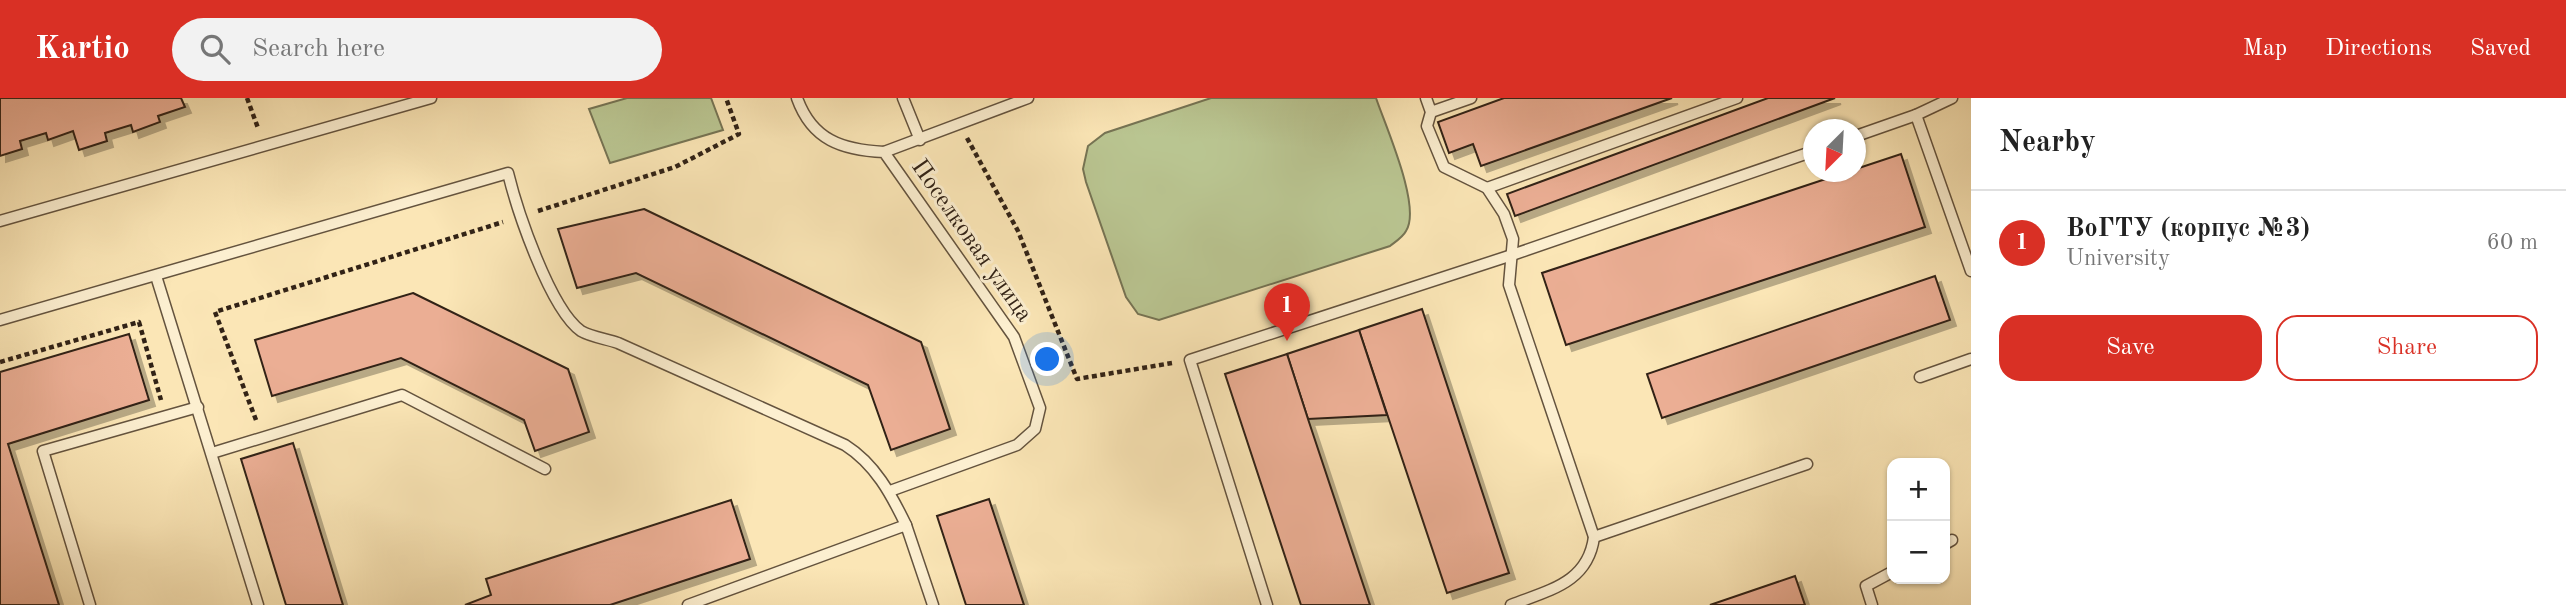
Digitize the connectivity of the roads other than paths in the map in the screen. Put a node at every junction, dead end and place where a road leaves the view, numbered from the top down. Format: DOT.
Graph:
graph roads {
  1 [pos="431,98"];
  2 [pos="797,98"];
  3 [pos="903,98"];
  4 [pos="1028,98"];
  5 [pos="1426,98"];
  6 [pos="1471,98"];
  7 [pos="1737,98"];
  8 [pos="1952,98"];
  9 [pos="1431,112"];
  10 [pos="1916,115"];
  11 [pos="1866,132"];
  12 [pos="920,140"];
  13 [pos="884,152"];
  14 [pos="1803,155"];
  15 [pos="1487,188"];
  16 [pos="0,221"];
  17 [pos="1512,255"];
  18 [pos="1971,271"];
  19 [pos="156,276"];
  20 [pos="0,320"];
  21 [pos="1971,359"];
  22 [pos="1920,377"];
  23 [pos="198,407"];
  24 [pos="212,453"];
  25 [pos="1807,464"];
  26 [pos="545,469"];
  27 [pos="890,491"];
  28 [pos="906,525"];
  29 [pos="1594,537"];
  30 [pos="1887,575"];
  31 [pos="90,605"];
  32 [pos="258,605"];
  33 [pos="688,605"];
  34 [pos="933,605"];
  35 [pos="1267,605"];
  36 [pos="1511,605"];
  37 [pos="1872,605"];
  1 -- 16 [label="lane"];
  2 -- 13 [label="lane, Поселковая улица"];
  3 -- 12 [label="lane"];
  4 -- 12 [label="lane"];
  5 -- 9 [label="lane"];
  6 -- 9 [label="lane"];
  7 -- 15 [label="lane"];
  8 -- 10 [label="lane"];
  9 -- 15 [label="lane"];
  10 -- 11 [label="lane"];
  10 -- 18 [label="lane"];
  12 -- 13 [label="lane"];
  13 -- 27 [label="lane, Поселковая улица"];
  14 -- 17 [label="lane"];
  15 -- 17 [label="lane"];
  17 -- 29 [label="lane"];
  17 -- 35 [label="lane"];
  19 -- 20 [label="lane"];
  19 -- 23 [label="lane"];
  19 -- 27 [label="lane"];
  21 -- 22 [label="lane"];
  23 -- 24 [label="lane"];
  23 -- 31 [label="lane"];
  24 -- 26 [label="lane"];
  24 -- 32 [label="lane"];
  25 -- 29 [label="lane"];
  27 -- 28 [label="lane"];
  28 -- 33 [label="lane"];
  28 -- 34 [label="lane"];
  29 -- 36 [label="lane"];
  30 -- 37 [label="lane"];
}
